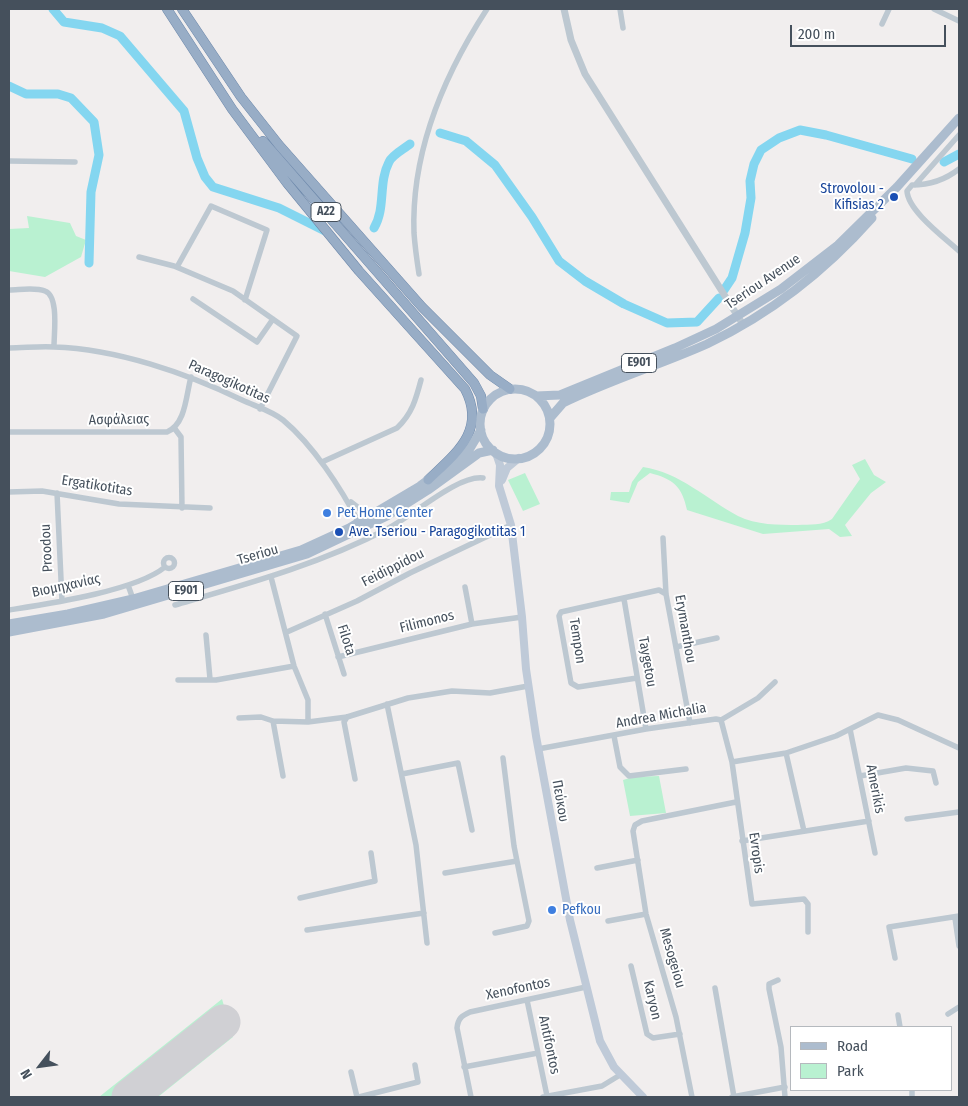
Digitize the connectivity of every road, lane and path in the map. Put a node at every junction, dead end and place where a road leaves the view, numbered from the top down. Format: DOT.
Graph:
graph roads {
  1 [pos="167,9"];
  2 [pos="172,9"];
  3 [pos="182,9"];
  4 [pos="487,9"];
  5 [pos="564,9"];
  6 [pos="620,9"];
  7 [pos="888,9"];
  8 [pos="934,9"];
  9 [pos="959,21"];
  10 [pos="882,24"];
  11 [pos="623,28"];
  12 [pos="959,118"];
  13 [pos="959,135"];
  14 [pos="9,161"];
  15 [pos="75,162"];
  16 [pos="959,170"];
  17 [pos="898,185"];
  18 [pos="916,185"];
  19 [pos="907,190"];
  20 [pos="959,251"];
  21 [pos="139,257"];
  22 [pos="177,267"];
  23 [pos="419,274"];
  24 [pos="9,290"];
  25 [pos="193,299"];
  26 [pos="245,300"];
  27 [pos="273,319"];
  28 [pos="740,320"];
  29 [pos="54,346"];
  30 [pos="9,348"];
  31 [pos="191,377"];
  32 [pos="421,380"];
  33 [pos="510,389"];
  34 [pos="536,396"];
  35 [pos="260,409"];
  36 [pos="483,409"];
  37 [pos="550,418"];
  38 [pos="175,429"];
  39 [pos="481,430"];
  40 [pos="9,432"];
  41 [pos="494,451"];
  42 [pos="519,458"];
  43 [pos="322,462"];
  44 [pos="484,478"];
  45 [pos="428,480"];
  46 [pos="9,492"];
  47 [pos="501,492"];
  48 [pos="57,493"];
  49 [pos="349,501"];
  50 [pos="182,508"];
  51 [pos="210,508"];
  52 [pos="371,516"];
  53 [pos="359,523"];
  54 [pos="511,525"];
  55 [pos="663,538"];
  56 [pos="165,567"];
  57 [pos="271,577"];
  58 [pos="128,585"];
  59 [pos="465,587"];
  60 [pos="666,594"];
  61 [pos="133,599"];
  62 [pos="624,599"];
  63 [pos="62,601"];
  64 [pos="175,604"];
  65 [pos="12,610"];
  66 [pos="325,614"];
  67 [pos="522,618"];
  68 [pos="13,623"];
  69 [pos="472,624"];
  70 [pos="9,632"];
  71 [pos="287,632"];
  72 [pos="206,635"];
  73 [pos="717,638"];
  74 [pos="676,646"];
  75 [pos="338,657"];
  76 [pos="294,666"];
  77 [pos="344,674"];
  78 [pos="638,678"];
  79 [pos="210,679"];
  80 [pos="178,680"];
  81 [pos="776,682"];
  82 [pos="528,686"];
  83 [pos="387,704"];
  84 [pos="347,717"];
  85 [pos="239,718"];
  86 [pos="721,720"];
  87 [pos="273,721"];
  88 [pos="308,722"];
  89 [pos="690,723"];
  90 [pos="646,729"];
  91 [pos="850,729"];
  92 [pos="614,736"];
  93 [pos="959,748"];
  94 [pos="538,749"];
  95 [pos="786,753"];
  96 [pos="503,758"];
  97 [pos="732,762"];
  98 [pos="686,769"];
  99 [pos="402,774"];
  100 [pos="283,776"];
  101 [pos="860,776"];
  102 [pos="356,779"];
  103 [pos="936,783"];
  104 [pos="736,802"];
  105 [pos="959,812"];
  106 [pos="906,819"];
  107 [pos="869,822"];
  108 [pos="472,830"];
  109 [pos="804,832"];
  110 [pos="742,841"];
  111 [pos="371,853"];
  112 [pos="875,853"];
  113 [pos="638,860"];
  114 [pos="517,861"];
  115 [pos="597,868"];
  116 [pos="445,873"];
  117 [pos="300,898"];
  118 [pos="424,913"];
  119 [pos="646,914"];
  120 [pos="957,917"];
  121 [pos="608,920"];
  122 [pos="308,930"];
  123 [pos="808,932"];
  124 [pos="495,933"];
  125 [pos="427,943"];
  126 [pos="959,946"];
  127 [pos="895,958"];
  128 [pos="631,966"];
  129 [pos="778,980"];
  130 [pos="586,987"];
  131 [pos="715,988"];
  132 [pos="527,1000"];
  133 [pos="959,1007"];
  134 [pos="948,1014"];
  135 [pos="898,1015"];
  136 [pos="900,1026"];
  137 [pos="680,1034"];
  138 [pos="538,1053"];
  139 [pos="415,1064"];
  140 [pos="464,1067"];
  141 [pos="351,1072"];
  142 [pos="620,1075"];
  143 [pos="785,1087"];
  144 [pos="358,1097"];
  145 [pos="471,1097"];
  146 [pos="545,1097"];
  147 [pos="643,1097"];
  148 [pos="692,1097"];
  149 [pos="733,1097"];
  150 [pos="785,1097"];
  1 -- 45 [label="highway"];
  2 -- 36 [label="highway, A22"];
  3 -- 33 [label="highway, A22"];
  4 -- 23 [label="street"];
  5 -- 28 [label="street"];
  6 -- 11 [label="street"];
  7 -- 10 [label="street"];
  8 -- 9 [label="street"];
  12 -- 17 [label="main road, Tseriou Avenue / E901"];
  13 -- 18 [label="street"];
  14 -- 15 [label="street"];
  16 -- 18 [label="street"];
  17 -- 19 [label="street"];
  17 -- 28 [label="main road, Tseriou Avenue / E901"];
  17 -- 28 [label="main road, Tseriou Avenue / E901"];
  18 -- 19 [label="street"];
  19 -- 20 [label="street"];
  21 -- 22 [label="street"];
  22 -- 26 [label="street"];
  22 -- 26 [label="street"];
  24 -- 29 [label="street"];
  25 -- 27 [label="street"];
  26 -- 27 [label="street"];
  27 -- 35 [label="street"];
  28 -- 34 [label="main road, Tseriou Avenue / E901"];
  28 -- 37 [label="main road, Tseriou Avenue / E901"];
  29 -- 30 [label="street, Paragogikotitas"];
  29 -- 31 [label="street, Paragogikotitas"];
  31 -- 35 [label="street, Paragogikotitas"];
  31 -- 38 [label="street"];
  32 -- 43 [label="street"];
  33 -- 34 [label="main road"];
  33 -- 36 [label="main road"];
  34 -- 37 [label="main road"];
  35 -- 43 [label="street, Paragogikotitas"];
  36 -- 39 [label="main road"];
  37 -- 42 [label="main road"];
  38 -- 40 [label="street, Ασφάλειας"];
  38 -- 50 [label="street"];
  39 -- 41 [label="main road"];
  39 -- 45 [label="main road, Tseriou / E901"];
  41 -- 42 [label="main road"];
  41 -- 47 [label="main road, Πεύκου"];
  41 -- 70 [label="main road, Tseriou / E901"];
  42 -- 47 [label="main road"];
  43 -- 49 [label="street, Paragogikotitas"];
  44 -- 57 [label="street"];
  45 -- 52 [label="main road, Tseriou / E901"];
  46 -- 48 [label="street, Ergatikotitas"];
  47 -- 54 [label="main road, Πεύκου"];
  48 -- 50 [label="street, Ergatikotitas"];
  48 -- 63 [label="street, Proodou"];
  49 -- 52 [label="street"];
  49 -- 53 [label="street, Paragogikotitas"];
  50 -- 51 [label="street, Ergatikotitas"];
  52 -- 53 [label="main road, Tseriou / E901"];
  53 -- 61 [label="main road, Tseriou / E901"];
  54 -- 66 [label="street, Feidippidou"];
  54 -- 67 [label="main road, Πεύκου"];
  55 -- 60 [label="street, Erymanthou"];
  56 -- 58 [label="street, Βιομηχανίας"];
  57 -- 64 [label="street"];
  57 -- 71 [label="street"];
  58 -- 61 [label="street"];
  58 -- 63 [label="street, Βιομηχανίας"];
  59 -- 69 [label="street"];
  60 -- 62 [label="street, Tempon"];
  60 -- 74 [label="street, Erymanthou"];
  61 -- 68 [label="main road, Tseriou / E901"];
  62 -- 78 [label="street, Taygetou"];
  62 -- 78 [label="street, Tempon"];
  63 -- 65 [label="street, Βιομηχανίας"];
  65 -- 68 [label="street"];
  66 -- 71 [label="street, Feidippidou"];
  66 -- 75 [label="street, Filota"];
  67 -- 69 [label="street, Filimonos"];
  67 -- 82 [label="main road, Πεύκου"];
  69 -- 75 [label="street, Filimonos"];
  71 -- 76 [label="street"];
  72 -- 79 [label="street"];
  73 -- 74 [label="street"];
  74 -- 89 [label="street, Erymanthou"];
  75 -- 77 [label="street, Filota"];
  76 -- 79 [label="street"];
  76 -- 88 [label="street"];
  78 -- 90 [label="street, Taygetou"];
  79 -- 80 [label="street"];
  81 -- 86 [label="street, Andrea Michalia"];
  82 -- 83 [label="street"];
  82 -- 94 [label="main road, Πεύκου"];
  83 -- 84 [label="street"];
  83 -- 99 [label="street"];
  84 -- 88 [label="street"];
  84 -- 102 [label="street"];
  85 -- 87 [label="street"];
  86 -- 89 [label="street, Andrea Michalia"];
  86 -- 97 [label="street, Evropis"];
  87 -- 88 [label="street"];
  87 -- 100 [label="street"];
  89 -- 90 [label="street, Andrea Michalia"];
  90 -- 92 [label="street, Andrea Michalia"];
  91 -- 93 [label="street"];
  91 -- 95 [label="street"];
  91 -- 101 [label="street, Amerikis"];
  92 -- 94 [label="street, Andrea Michalia"];
  92 -- 98 [label="street"];
  94 -- 130 [label="main road, Πεύκου"];
  95 -- 97 [label="street"];
  95 -- 109 [label="street"];
  96 -- 114 [label="street"];
  97 -- 104 [label="street, Evropis"];
  99 -- 108 [label="street"];
  99 -- 118 [label="street"];
  101 -- 103 [label="street"];
  101 -- 107 [label="street, Amerikis"];
  104 -- 110 [label="street, Evropis"];
  104 -- 113 [label="street, Mesogeiou"];
  105 -- 106 [label="street"];
  107 -- 109 [label="street"];
  107 -- 112 [label="street, Amerikis"];
  109 -- 110 [label="street"];
  110 -- 123 [label="street, Evropis"];
  111 -- 117 [label="street"];
  113 -- 115 [label="street"];
  113 -- 119 [label="street, Mesogeiou"];
  114 -- 116 [label="street"];
  114 -- 124 [label="street"];
  118 -- 122 [label="street"];
  118 -- 125 [label="street"];
  119 -- 121 [label="street"];
  119 -- 137 [label="street, Mesogeiou"];
  120 -- 126 [label="street"];
  120 -- 127 [label="street"];
  128 -- 137 [label="street, Karyon"];
  129 -- 143 [label="street"];
  130 -- 132 [label="street, Xenofontos"];
  130 -- 142 [label="main road, Πεύκου"];
  131 -- 149 [label="street"];
  132 -- 138 [label="street, Antifontos"];
  132 -- 140 [label="street, Xenofontos"];
  133 -- 134 [label="street"];
  135 -- 136 [label="street"];
  137 -- 148 [label="street, Mesogeiou"];
  138 -- 140 [label="street"];
  138 -- 146 [label="street, Antifontos"];
  139 -- 144 [label="street"];
  140 -- 145 [label="street"];
  141 -- 144 [label="street"];
  142 -- 146 [label="street"];
  142 -- 147 [label="main road, Πεύκου"];
  143 -- 149 [label="street"];
  143 -- 150 [label="street"];
}
